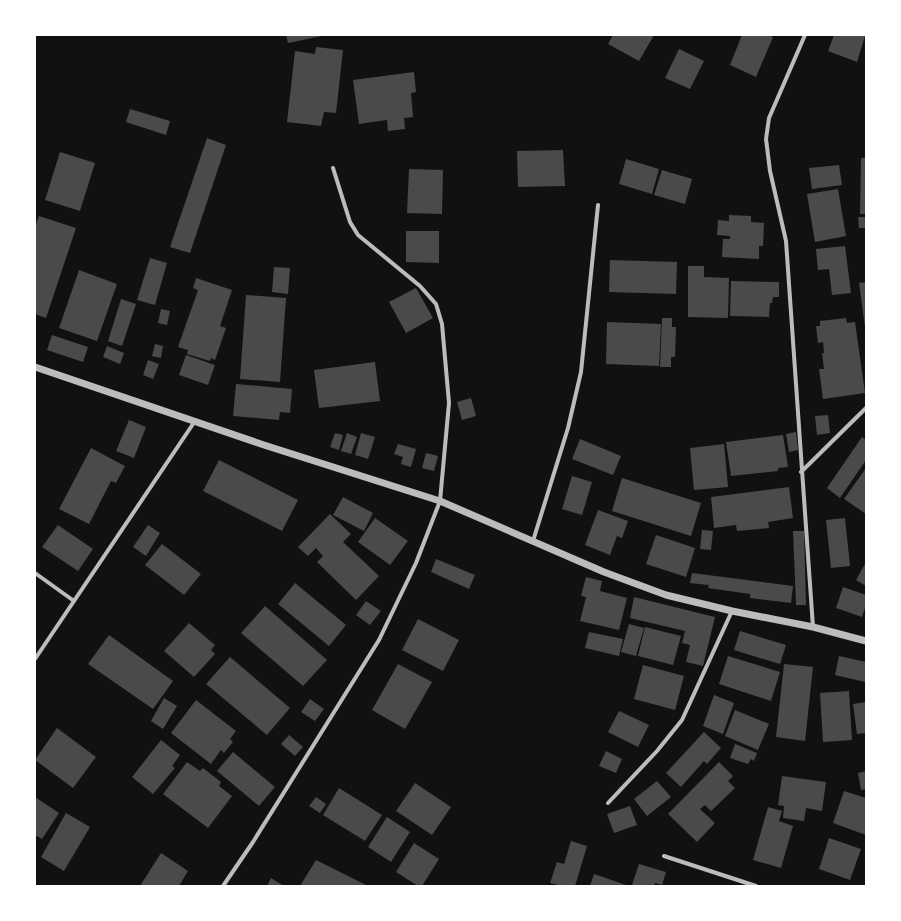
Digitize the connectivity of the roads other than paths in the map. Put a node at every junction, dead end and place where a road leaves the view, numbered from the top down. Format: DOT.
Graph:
graph roads {
  1 [pos="805,35"];
  2 [pos="333,168"];
  3 [pos="598,205"];
  4 [pos="35,367"];
  5 [pos="866,408"];
  6 [pos="195,421"];
  7 [pos="801,472"];
  8 [pos="440,501"];
  9 [pos="533,542"];
  10 [pos="35,573"];
  11 [pos="74,601"];
  12 [pos="732,611"];
  13 [pos="813,627"];
  14 [pos="866,641"];
  15 [pos="35,659"];
  16 [pos="608,803"];
  17 [pos="664,856"];
  18 [pos="224,886"];
  19 [pos="756,886"];
  1 -- 7 [label="street"];
  2 -- 8 [label="street"];
  3 -- 9 [label="street"];
  4 -- 6 [label="street"];
  5 -- 7 [label="street"];
  6 -- 8 [label="street"];
  6 -- 11 [label="street"];
  7 -- 13 [label="street"];
  8 -- 9 [label="street"];
  8 -- 18 [label="street"];
  9 -- 12 [label="street"];
  10 -- 11 [label="street"];
  11 -- 15 [label="street"];
  12 -- 13 [label="street"];
  12 -- 16 [label="street"];
  13 -- 14 [label="street"];
  17 -- 19 [label="street"];
}
